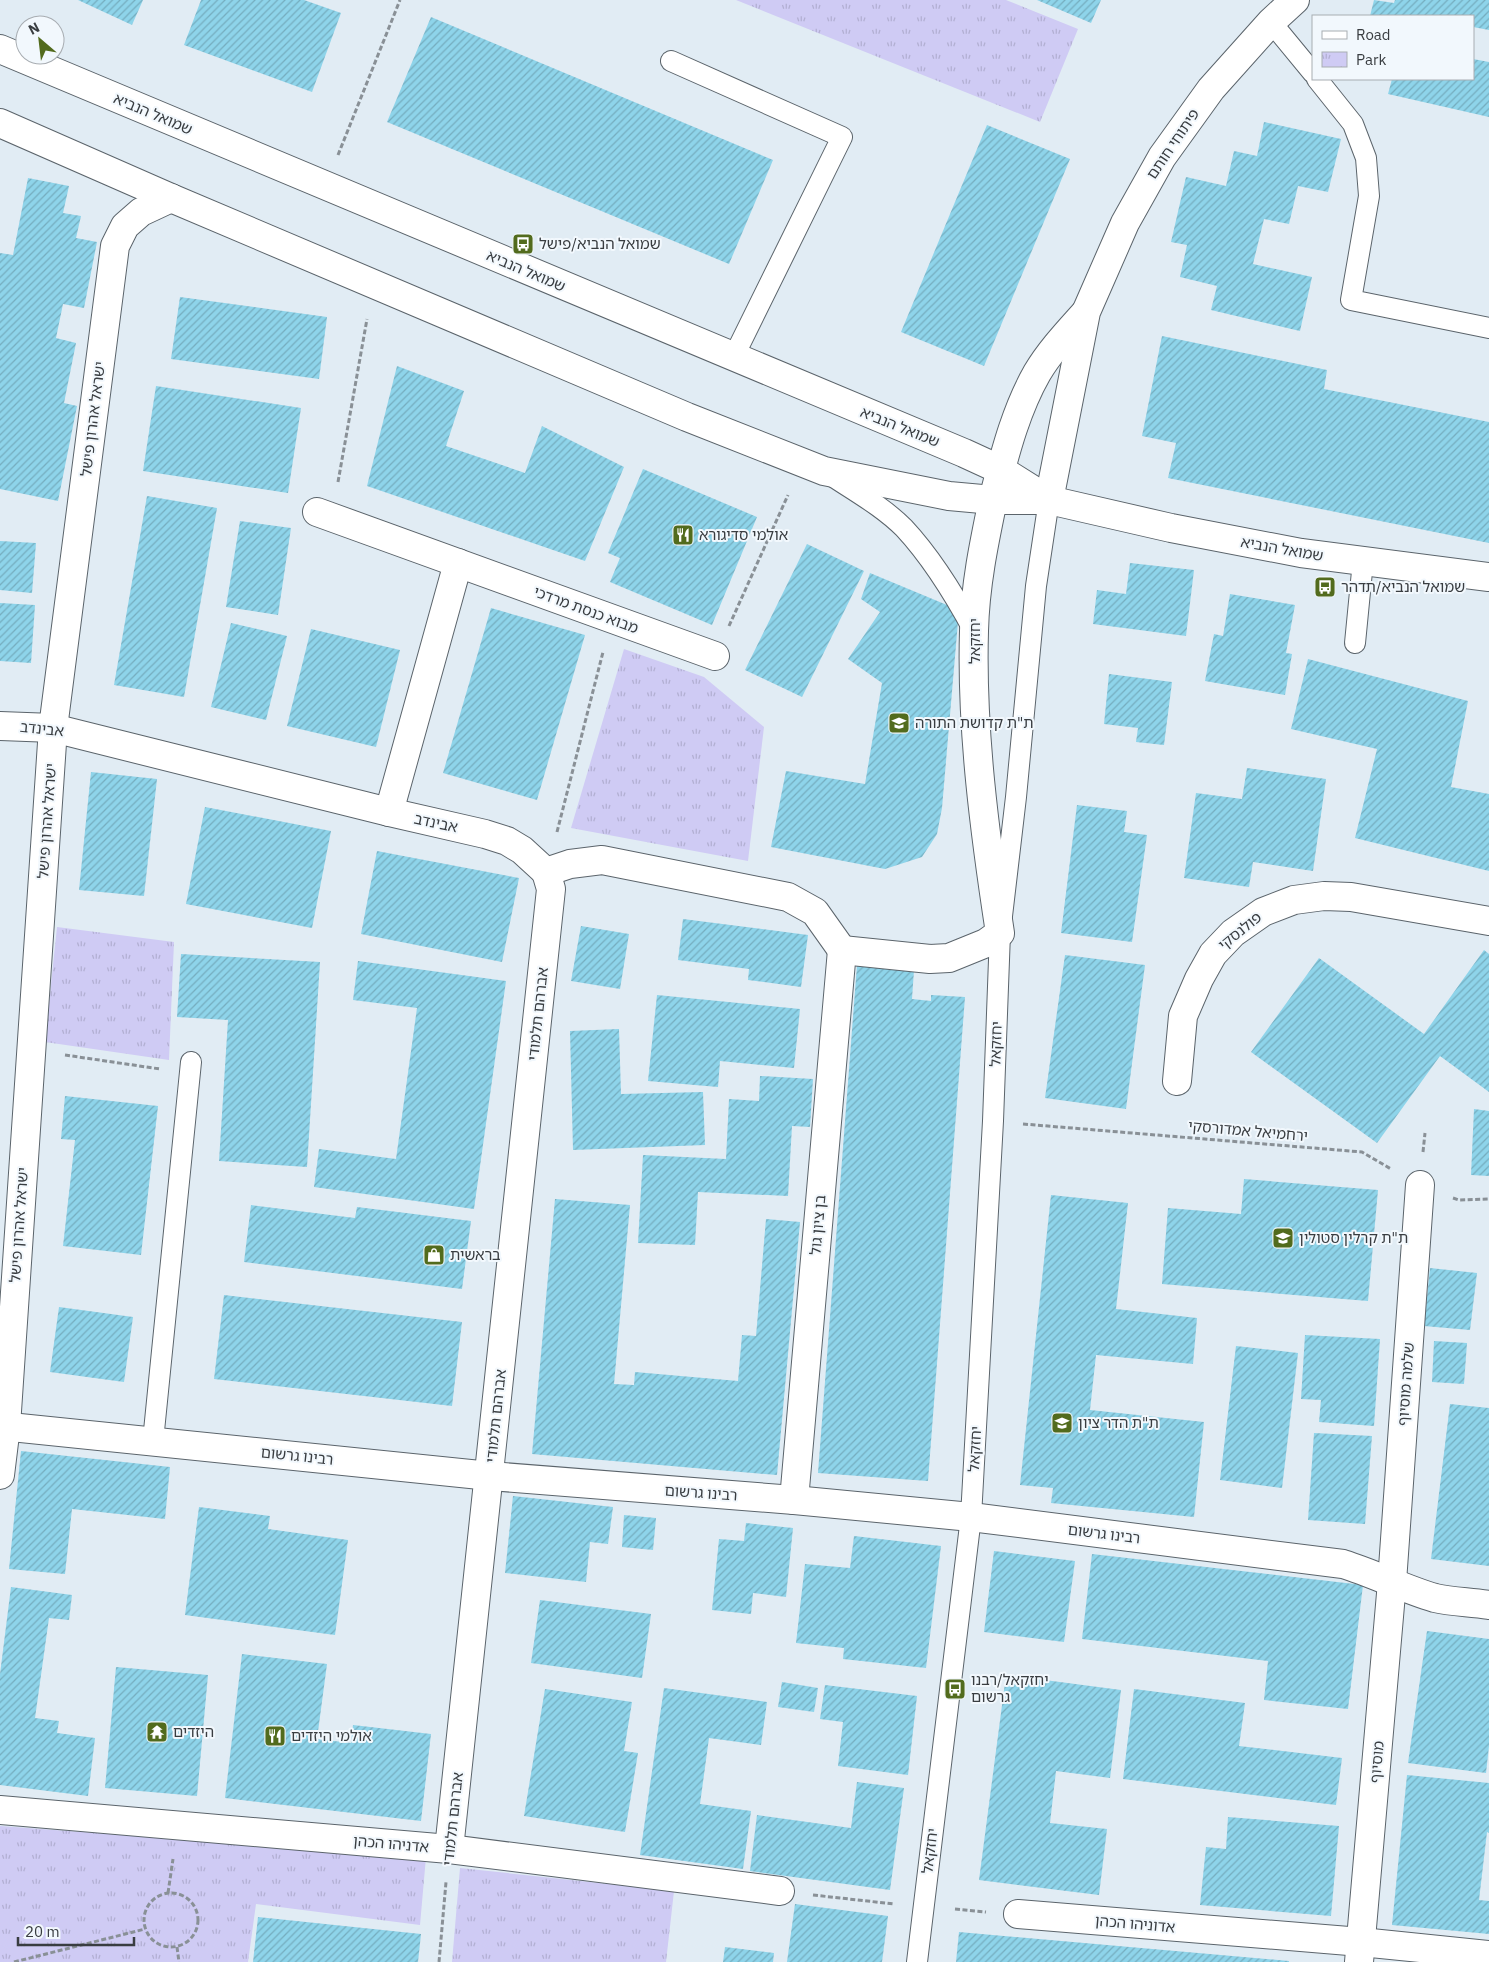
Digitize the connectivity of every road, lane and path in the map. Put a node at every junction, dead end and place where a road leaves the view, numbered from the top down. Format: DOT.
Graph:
graph roads {
  1 [pos="400,0"];
  2 [pos="1295,0"];
  3 [pos="1271,22"];
  4 [pos="0,50"];
  5 [pos="671,61"];
  6 [pos="1312,72"];
  7 [pos="1318,80"];
  8 [pos="0,123"];
  9 [pos="325,187"];
  10 [pos="171,198"];
  11 [pos="374,284"];
  12 [pos="1086,312"];
  13 [pos="1489,328"];
  14 [pos="733,358"];
  15 [pos="813,467"];
  16 [pos="1001,470"];
  17 [pos="994,500"];
  18 [pos="1049,500"];
  19 [pos="324,514"];
  20 [pos="1363,561"];
  21 [pos="458,563"];
  22 [pos="1489,577"];
  23 [pos="611,619"];
  24 [pos="974,630"];
  25 [pos="1355,643"];
  26 [pos="715,656"];
  27 [pos="0,726"];
  28 [pos="54,728"];
  29 [pos="388,812"];
  30 [pos="546,872"];
  31 [pos="1489,921"];
  32 [pos="1000,933"];
  33 [pos="842,950"];
  34 [pos="31,1049"];
  35 [pos="190,1068"];
  36 [pos="1177,1081"];
  37 [pos="993,1121"];
  38 [pos="1420,1185"];
  39 [pos="1489,1199"];
  40 [pos="3,1426"];
  41 [pos="153,1441"];
  42 [pos="0,1475"];
  43 [pos="490,1476"];
  44 [pos="794,1500"];
  45 [pos="971,1518"];
  46 [pos="1392,1582"];
  47 [pos="1489,1604"];
  48 [pos="0,1810"];
  49 [pos="449,1849"];
  50 [pos="780,1891"];
  51 [pos="924,1907"];
  52 [pos="1018,1914"];
  53 [pos="145,1929"];
  54 [pos="177,1947"];
  55 [pos="1360,1952"];
  56 [pos="1489,1955"];
  57 [pos="14,1962"];
  58 [pos="179,1962"];
  59 [pos="439,1962"];
  60 [pos="917,1962"];
  1 -- 9 [label="path"];
  2 -- 3 [label="street, פיתוחי חותם"];
  3 -- 6 [label="lane"];
  3 -- 12 [label="street, פיתוחי חותם"];
  4 -- 9 [label="street, שמואל הנביא"];
  5 -- 14 [label="lane"];
  7 -- 13 [label="lane"];
  8 -- 10 [label="street, שמואל הנביא"];
  9 -- 14 [label="street, שמואל הנביא"];
  10 -- 11 [label="street, שמואל הנביא"];
  10 -- 28 [label="street, ישראל אהרון פישל"];
  11 -- 15 [label="street, שמואל הנביא"];
  11 -- 19 [label="path"];
  12 -- 16 [label="street, פיתוחי חותם"];
  12 -- 18 [label="street, פיתוחי חותם"];
  14 -- 16 [label="street, שמואל הנביא"];
  15 -- 17 [label="street, שמואל הנביא"];
  15 -- 24 [label="lane"];
  15 -- 26 [label="path"];
  16 -- 17 [label="street, יחזקאל"];
  16 -- 18 [label="street, שמואל הנביא"];
  17 -- 18 [label="street, שמואל הנביא"];
  17 -- 24 [label="street, יחזקאל"];
  18 -- 20 [label="street, שמואל הנביא"];
  18 -- 32 [label="lane, יחזקאל"];
  19 -- 21 [label="street, מבוא כנסת מרדכי"];
  20 -- 22 [label="street, שמואל הנביא"];
  20 -- 25 [label="lane"];
  21 -- 23 [label="street, מבוא כנסת מרדכי"];
  21 -- 29 [label="street"];
  23 -- 26 [label="street, מבוא כנסת מרדכי"];
  23 -- 30 [label="path"];
  24 -- 32 [label="street, יחזקאל"];
  27 -- 28 [label="street, אבינדב"];
  28 -- 29 [label="street, אבינדב"];
  28 -- 34 [label="street, ישראל אהרון פישל"];
  29 -- 30 [label="street, אבינדב"];
  30 -- 33 [label="street"];
  30 -- 43 [label="street, אברהם תלמודי"];
  31 -- 36 [label="street, פולנסקי"];
  32 -- 33 [label="street"];
  32 -- 37 [label="lane, יחזקאל"];
  33 -- 44 [label="street, בן ציון גול"];
  34 -- 35 [label="path"];
  34 -- 40 [label="street, ישראל אהרון פישל"];
  35 -- 41 [label="lane"];
  37 -- 38 [label="path, ירחמיאל אמדורסקי"];
  37 -- 45 [label="lane, יחזקאל"];
  38 -- 39 [label="path, ירחמיאל אמדורסקי"];
  38 -- 46 [label="street, שלמה מוסיוף"];
  40 -- 41 [label="street, רבינו גרשום"];
  40 -- 42 [label="street, ישראל אהרון פישל"];
  41 -- 43 [label="street, רבינו גרשום"];
  43 -- 44 [label="street, רבינו גרשום"];
  43 -- 49 [label="street, אברהם תלמודי"];
  44 -- 45 [label="street, רבינו גרשום"];
  45 -- 46 [label="street, רבינו גרשום"];
  45 -- 51 [label="lane, יחזקאל"];
  46 -- 47 [label="street, רבינו גרשום"];
  46 -- 55 [label="street, מוסיוף"];
  48 -- 49 [label="street, אדניהו הכהן"];
  49 -- 50 [label="street, אדניהו הכהן"];
  49 -- 59 [label="path, אברהם תלמודי"];
  50 -- 51 [label="path"];
  51 -- 52 [label="path"];
  51 -- 60 [label="lane, יחזקאל"];
  52 -- 55 [label="street, אדוניהו הכהן"];
  53 -- 54 [label="path"];
  53 -- 54 [label="path"];
  53 -- 57 [label="path"];
  54 -- 58 [label="path"];
  55 -- 56 [label="street, אדוניהו הכהן"];
}
